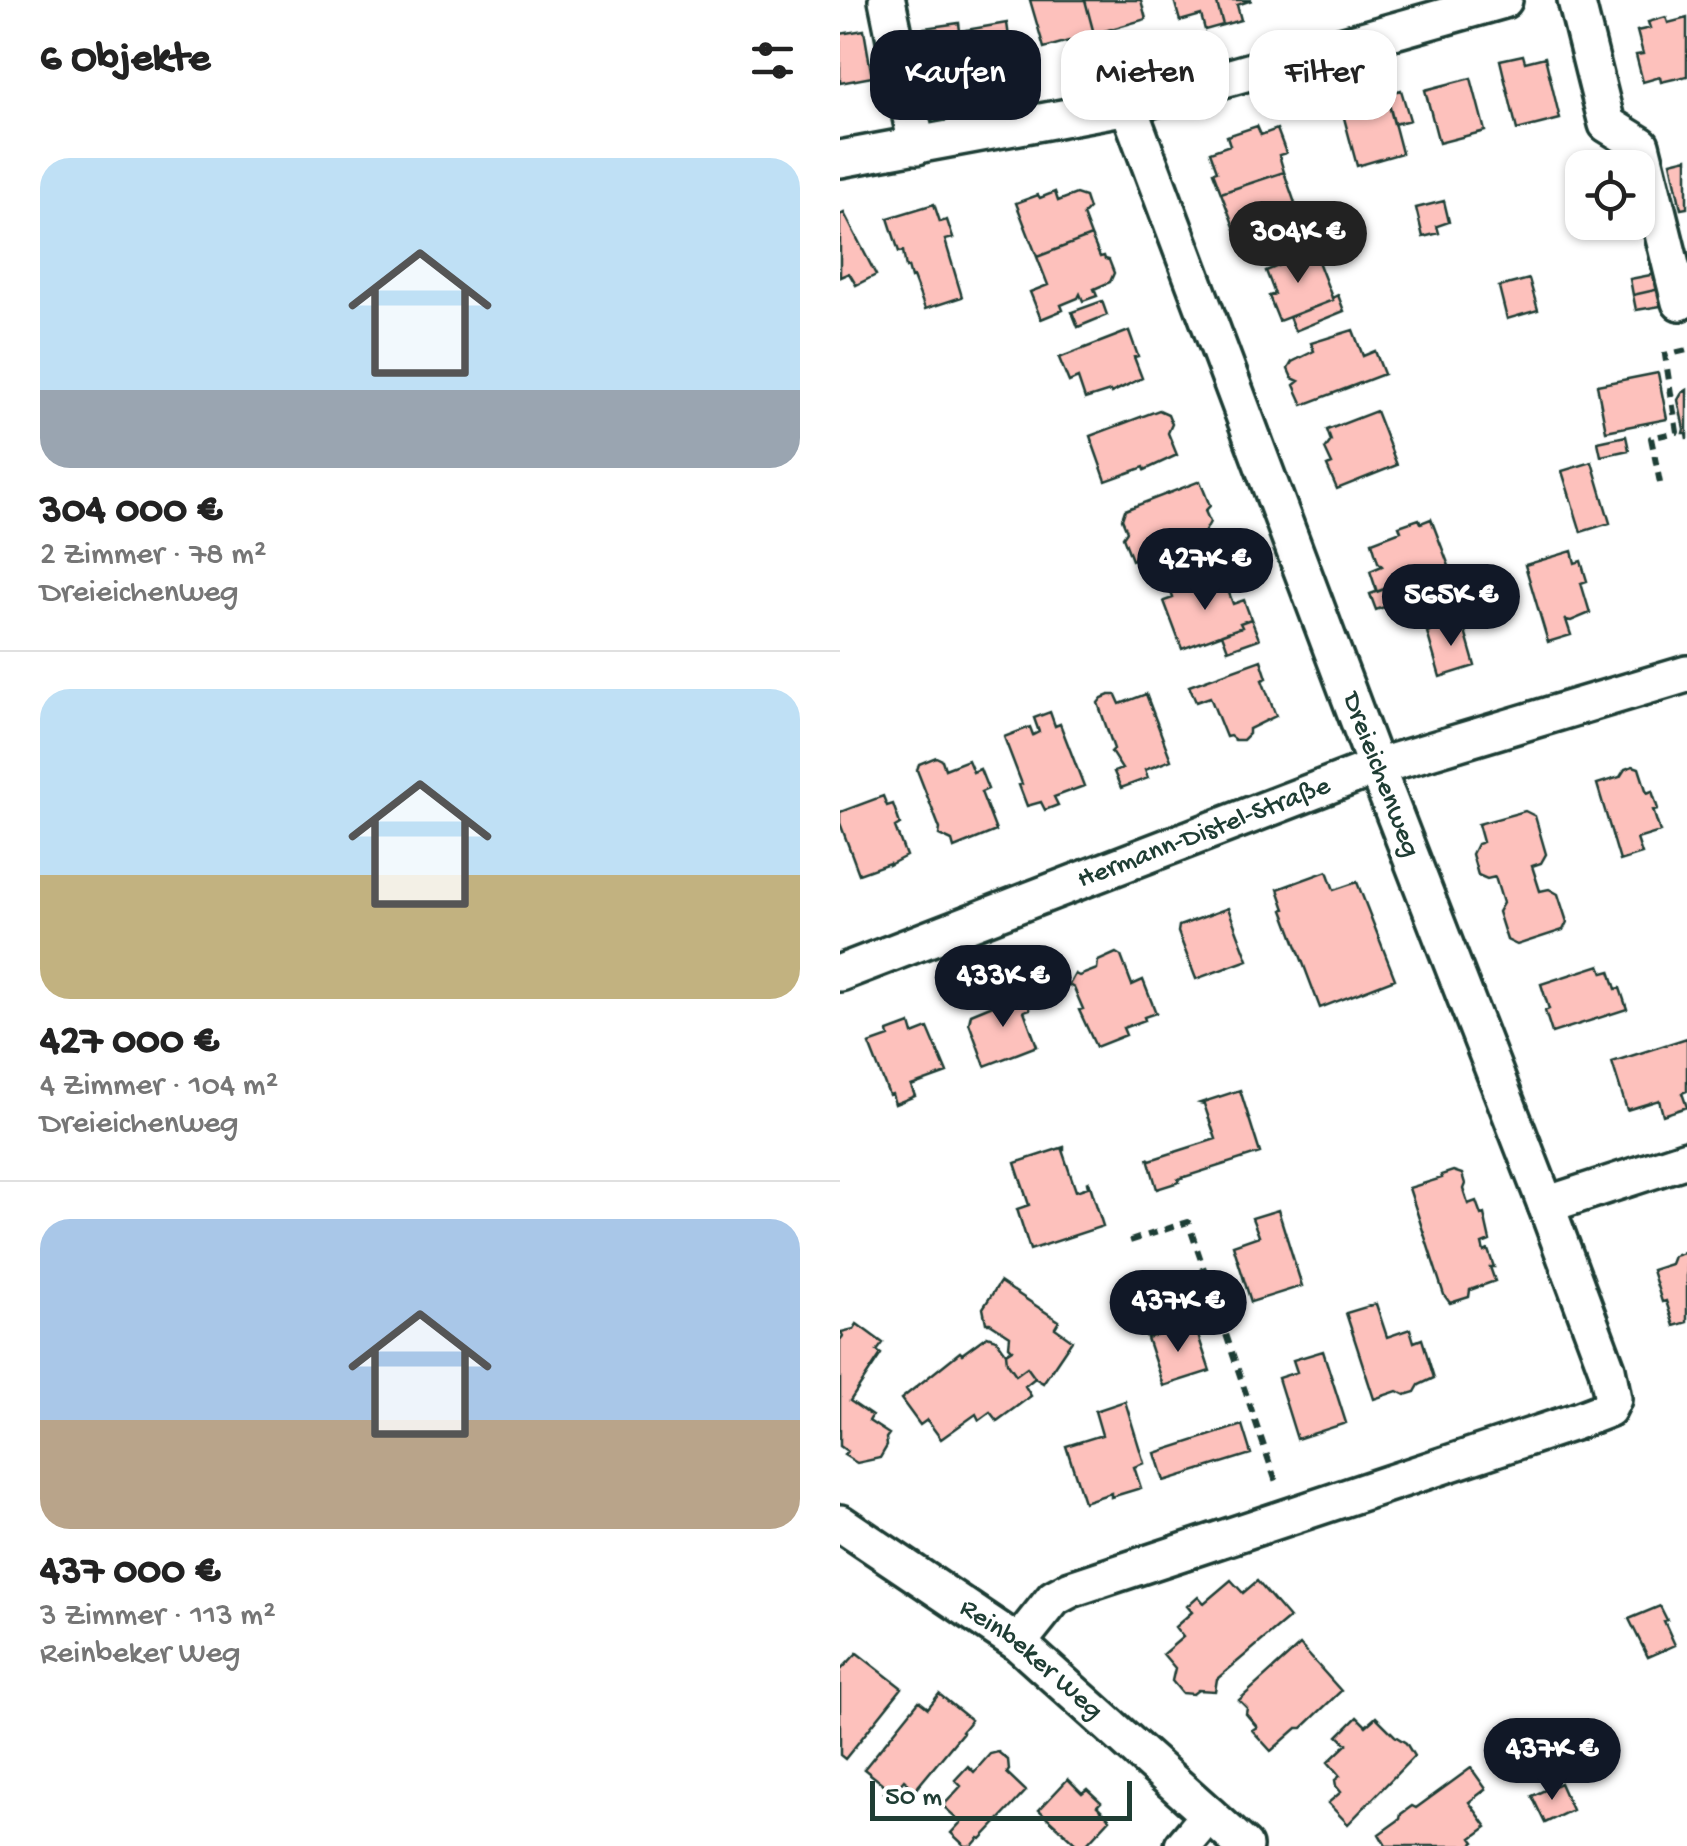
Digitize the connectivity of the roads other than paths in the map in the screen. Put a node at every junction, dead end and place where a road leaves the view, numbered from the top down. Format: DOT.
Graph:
graph roads {
  1 [pos="887,0"];
  2 [pos="1504,0"];
  3 [pos="1576,0"];
  4 [pos="1229,78"];
  5 [pos="1061,119"];
  6 [pos="1133,120"];
  7 [pos="917,146"];
  8 [pos="840,160"];
  9 [pos="1680,302"];
  10 [pos="1687,674"];
  11 [pos="1376,767"];
  12 [pos="840,972"];
  13 [pos="1687,1160"];
  14 [pos="1546,1205"];
  15 [pos="840,1523"];
  16 [pos="1018,1643"];
  17 [pos="1209,1816"];
  18 [pos="1182,1846"];
  19 [pos="1244,1846"];
  1 -- 7 [label="street"];
  2 -- 4 [label="street"];
  3 -- 9 [label="street"];
  5 -- 7 [label="street"];
  6 -- 11 [label="street, Dreieichenweg"];
  7 -- 8 [label="street"];
  10 -- 11 [label="street, Hermann-Distel-Straße"];
  11 -- 12 [label="street, Hermann-Distel-Straße"];
  11 -- 14 [label="street, Dreieichenweg"];
  13 -- 14 [label="street"];
  14 -- 16 [label="street, Dreieichenweg"];
  15 -- 16 [label="street, Reinbeker Weg"];
  16 -- 17 [label="street, Reinbeker Weg"];
  17 -- 18 [label="street"];
  17 -- 19 [label="street, Reinbeker Weg"];
}
